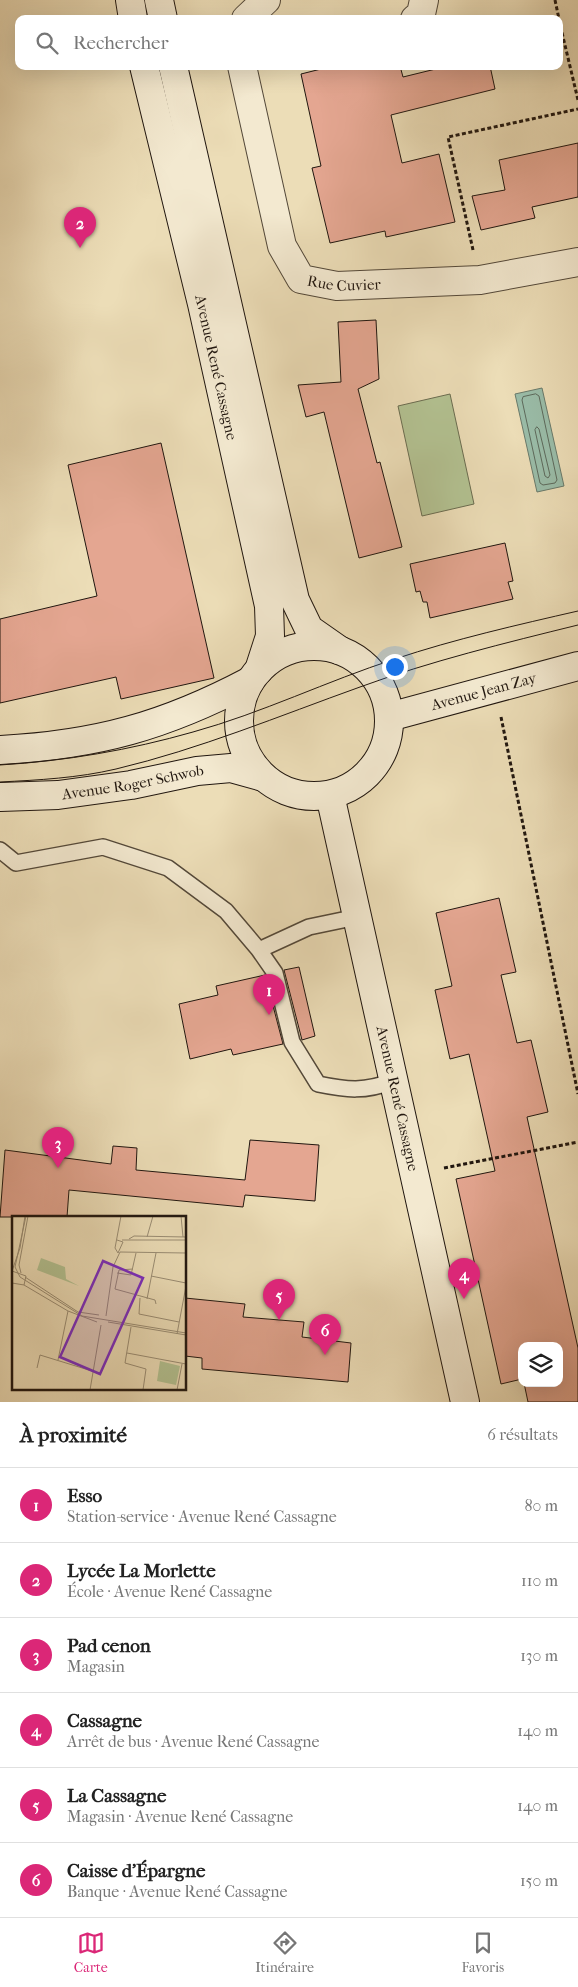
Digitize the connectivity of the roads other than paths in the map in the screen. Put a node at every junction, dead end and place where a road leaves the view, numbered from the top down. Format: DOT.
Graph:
graph roads {
  1 [pos="130,0"];
  2 [pos="159,0"];
  3 [pos="266,0"];
  4 [pos="424,0"];
  5 [pos="133,15"];
  6 [pos="162,15"];
  7 [pos="250,15"];
  8 [pos="420,15"];
  9 [pos="145,70"];
  10 [pos="175,70"];
  11 [pos="245,70"];
  12 [pos="578,262"];
  13 [pos="339,650"];
  14 [pos="578,666"];
  15 [pos="255,675"];
  16 [pos="390,717"];
  17 [pos="0,750"];
  18 [pos="263,777"];
  19 [pos="330,795"];
  20 [pos="0,798"];
  21 [pos="0,850"];
  22 [pos="357,918"];
  23 [pos="259,950"];
  24 [pos="393,1081"];
  25 [pos="460,1401"];
  1 -- 5 [label="main road"];
  2 -- 6 [label="main road"];
  3 -- 7 [label="main road"];
  4 -- 8 [label="main road"];
  9 -- 15 [label="main road, Avenue René Cassagne"];
  10 -- 13 [label="main road, Avenue René Cassagne"];
  11 -- 12 [label="main road, Rue Cuvier"];
  13 -- 15 [label="main road"];
  13 -- 16 [label="main road"];
  14 -- 16 [label="main road, Avenue Jean Zay"];
  15 -- 17 [label="main road"];
  15 -- 18 [label="main road"];
  16 -- 19 [label="main road"];
  18 -- 19 [label="main road"];
  18 -- 20 [label="main road, Avenue Roger Schwob"];
  19 -- 22 [label="main road, Avenue René Cassagne"];
  21 -- 23 [label="lane"];
  22 -- 23 [label="lane"];
  22 -- 24 [label="main road, Avenue René Cassagne"];
  23 -- 24 [label="lane"];
  24 -- 25 [label="main road, Avenue René Cassagne"];
}
